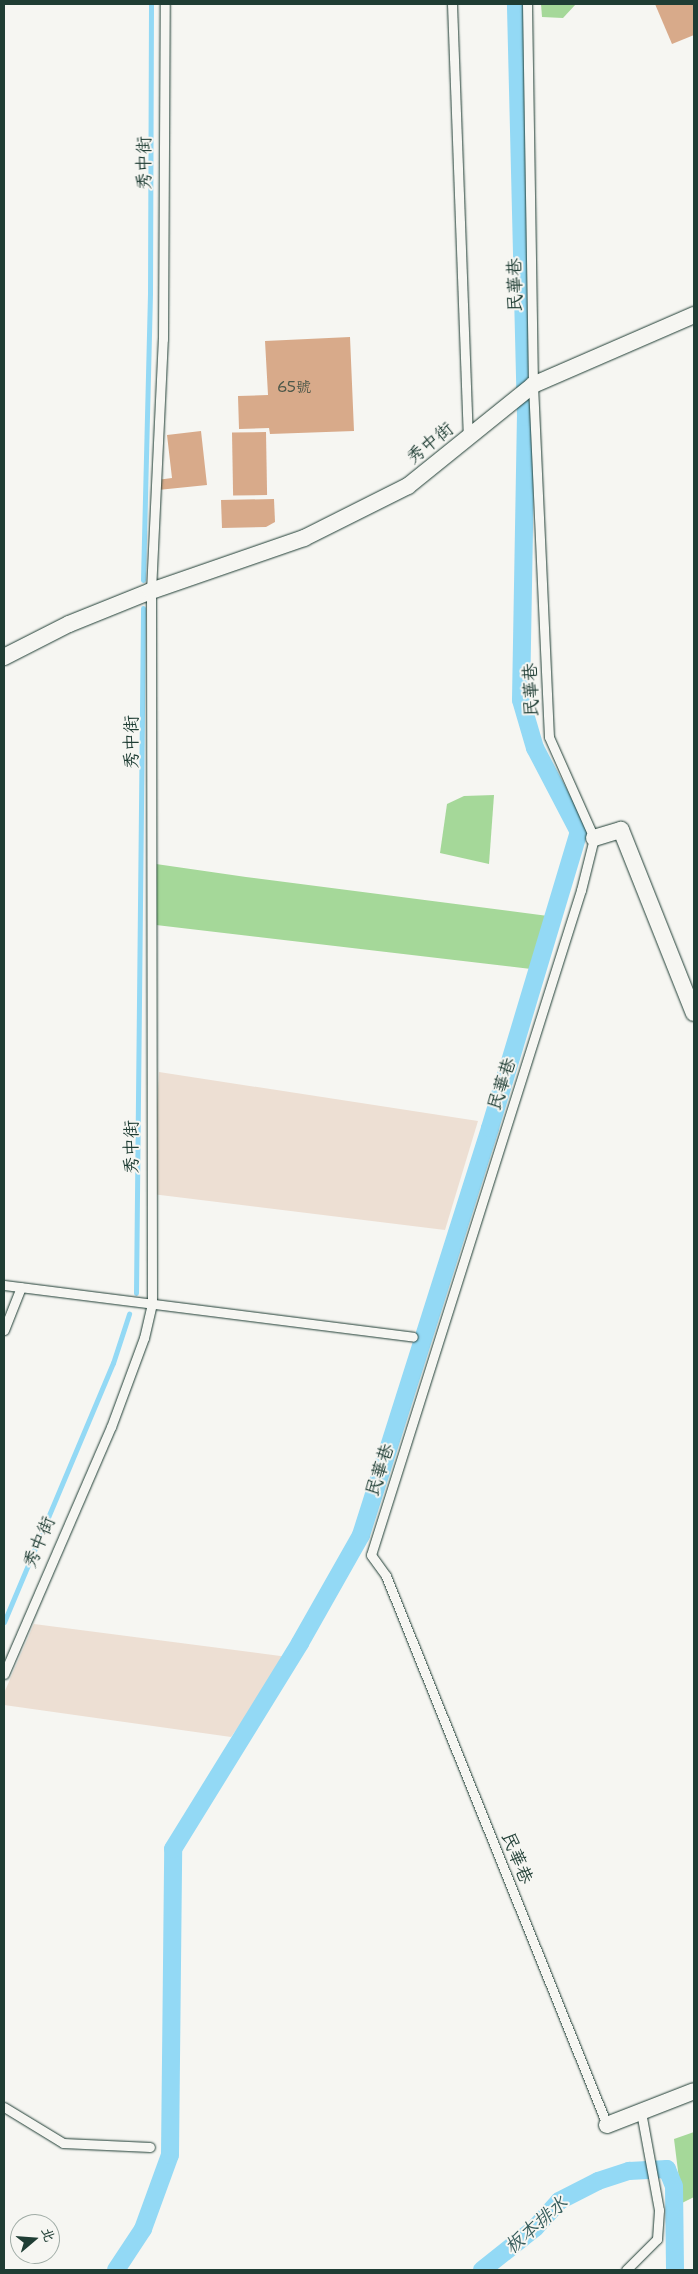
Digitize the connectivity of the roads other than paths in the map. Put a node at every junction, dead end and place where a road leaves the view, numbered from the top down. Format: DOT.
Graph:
graph roads {
  1 [pos="165,4"];
  2 [pos="452,4"];
  3 [pos="527,4"];
  4 [pos="694,315"];
  5 [pos="533,385"];
  6 [pos="468,438"];
  7 [pos="151,591"];
  8 [pos="4,657"];
  9 [pos="594,838"];
  10 [pos="694,1012"];
  11 [pos="4,1285"];
  12 [pos="21,1287"];
  13 [pos="152,1304"];
  14 [pos="4,1330"];
  15 [pos="413,1337"];
  16 [pos="4,1674"];
  17 [pos="694,2091"];
  18 [pos="4,2107"];
  19 [pos="641,2112"];
  20 [pos="607,2125"];
  21 [pos="150,2147"];
  22 [pos="626,2270"];
  1 -- 7 [label="lane, 秀中街"];
  2 -- 6 [label="lane"];
  3 -- 5 [label="lane, 民華巷"];
  4 -- 5 [label="street, 秀中街"];
  5 -- 6 [label="street, 秀中街"];
  5 -- 9 [label="lane, 民華巷"];
  6 -- 7 [label="street, 秀中街"];
  7 -- 8 [label="street, 秀中街"];
  7 -- 13 [label="lane, 秀中街"];
  9 -- 10 [label="street"];
  9 -- 20 [label="lane, 民華巷"];
  11 -- 12 [label="lane"];
  12 -- 13 [label="lane"];
  12 -- 14 [label="lane"];
  13 -- 15 [label="lane"];
  13 -- 16 [label="lane, 秀中街"];
  17 -- 19 [label="street"];
  18 -- 21 [label="lane"];
  19 -- 20 [label="street"];
  19 -- 22 [label="lane"];
}
